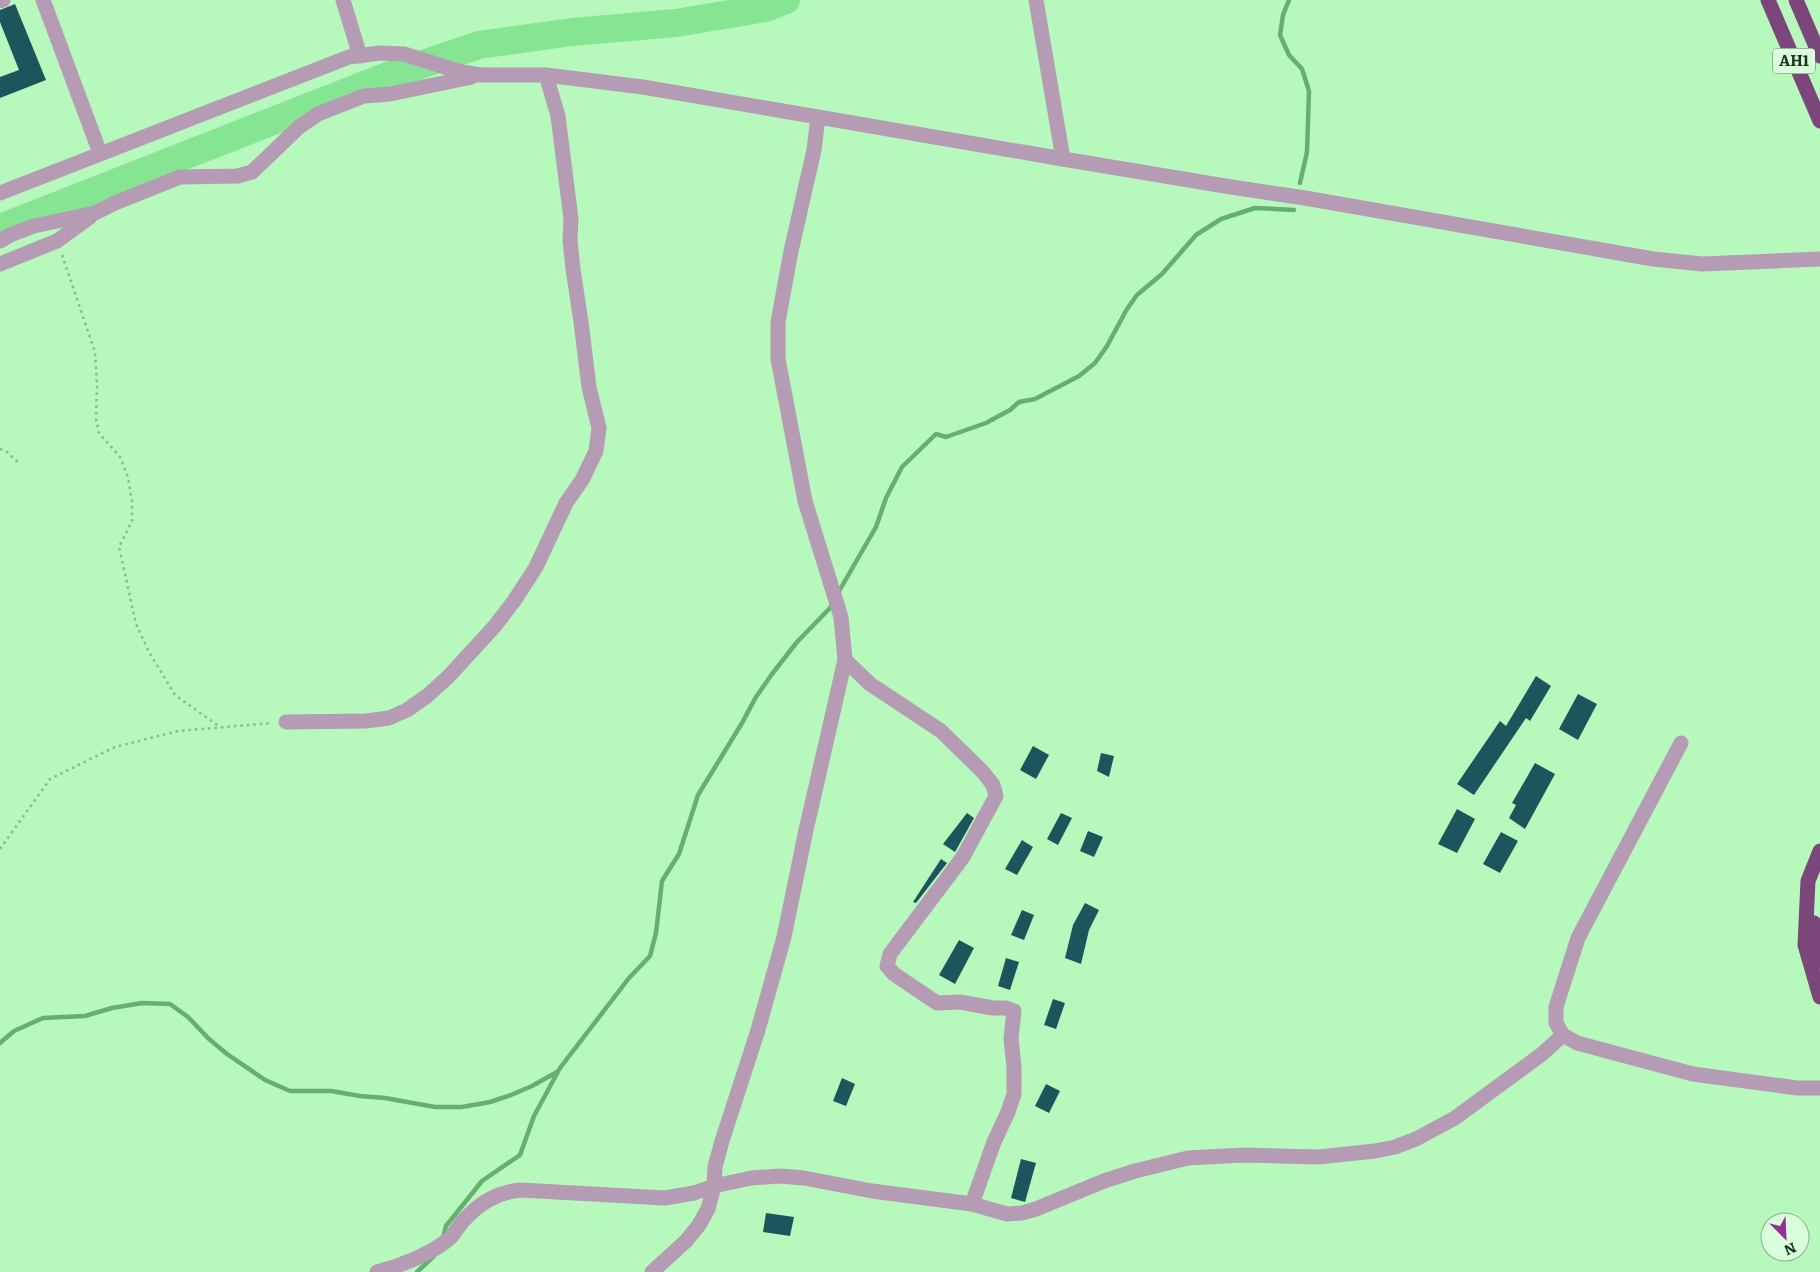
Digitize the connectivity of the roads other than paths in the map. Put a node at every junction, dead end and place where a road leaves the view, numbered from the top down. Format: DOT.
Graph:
graph roads {
  1 [pos="43,0"];
  2 [pos="343,0"];
  3 [pos="1036,0"];
  4 [pos="1768,0"];
  5 [pos="1796,0"];
  6 [pos="360,56"];
  7 [pos="1820,56"];
  8 [pos="481,75"];
  9 [pos="546,75"];
  10 [pos="818,117"];
  11 [pos="1820,121"];
  12 [pos="100,153"];
  13 [pos="1063,159"];
  14 [pos="0,193"];
  15 [pos="95,213"];
  16 [pos="0,242"];
  17 [pos="1820,259"];
  18 [pos="0,264"];
  19 [pos="845,660"];
  20 [pos="286,722"];
  21 [pos="1681,743"];
  22 [pos="1820,851"];
  23 [pos="1820,877"];
  24 [pos="1820,961"];
  25 [pos="1820,997"];
  26 [pos="1563,1035"];
  27 [pos="1820,1088"];
  28 [pos="714,1186"];
  29 [pos="972,1204"];
  30 [pos="377,1272"];
  31 [pos="652,1272"];
  1 -- 12 [label="street"];
  2 -- 6 [label="street"];
  3 -- 13 [label="street"];
  4 -- 11 [label="highway, AH1"];
  5 -- 7 [label="highway, AH1"];
  6 -- 8 [label="street"];
  6 -- 12 [label="street"];
  8 -- 9 [label="street"];
  8 -- 15 [label="street"];
  9 -- 10 [label="street"];
  9 -- 20 [label="street"];
  10 -- 13 [label="street"];
  10 -- 19 [label="street"];
  12 -- 14 [label="street"];
  13 -- 17 [label="street"];
  15 -- 16 [label="street"];
  15 -- 18 [label="street"];
  19 -- 28 [label="street"];
  19 -- 29 [label="street"];
  21 -- 26 [label="street"];
  22 -- 25 [label="highway"];
  23 -- 24 [label="highway"];
  26 -- 27 [label="street"];
  26 -- 29 [label="street"];
  28 -- 29 [label="street"];
  28 -- 30 [label="street"];
  28 -- 31 [label="street"];
}
